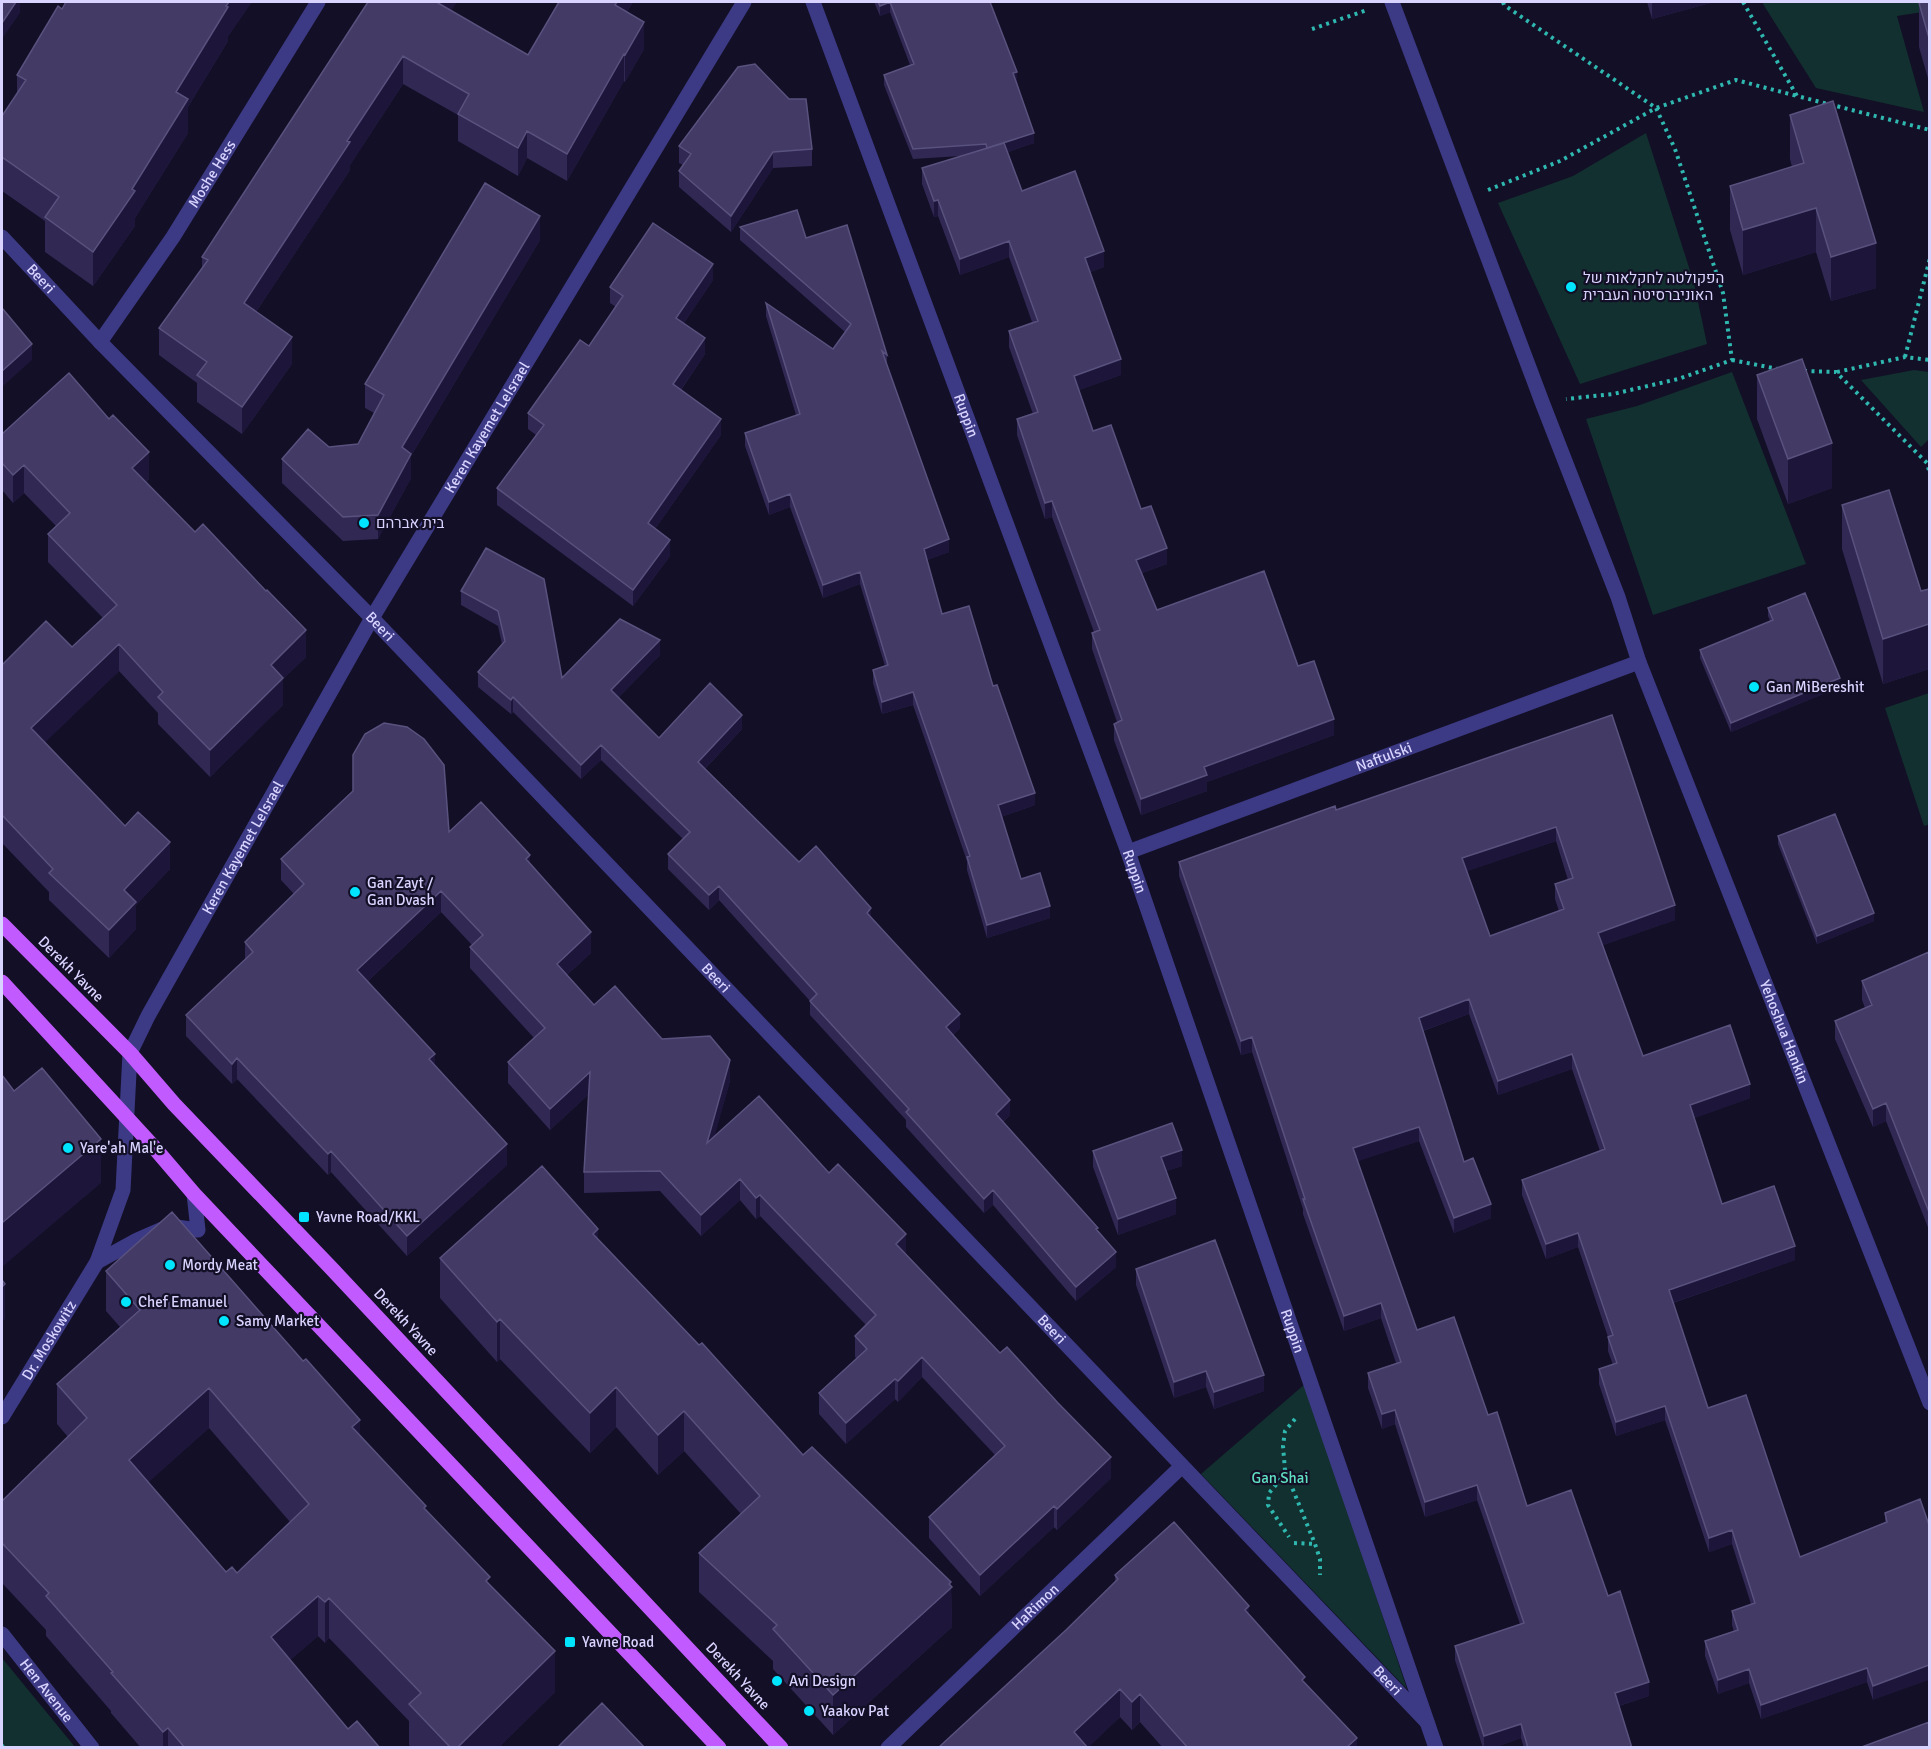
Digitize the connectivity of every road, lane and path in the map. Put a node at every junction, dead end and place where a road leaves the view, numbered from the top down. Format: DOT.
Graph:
graph roads {
  1 [pos="318,2"];
  2 [pos="744,2"];
  3 [pos="813,2"];
  4 [pos="1392,2"];
  5 [pos="1503,2"];
  6 [pos="1743,2"];
  7 [pos="1368,9"];
  8 [pos="1312,29"];
  9 [pos="1797,96"];
  10 [pos="1656,108"];
  11 [pos="1929,130"];
  12 [pos="1466,198"];
  13 [pos="2,237"];
  14 [pos="1929,258"];
  15 [pos="100,342"];
  16 [pos="1905,357"];
  17 [pos="1732,360"];
  18 [pos="1929,360"];
  19 [pos="1781,370"];
  20 [pos="1803,371"];
  21 [pos="1836,372"];
  22 [pos="1542,402"];
  23 [pos="1928,462"];
  24 [pos="1929,474"];
  25 [pos="372,618"];
  26 [pos="1639,662"];
  27 [pos="1128,852"];
  28 [pos="2,924"];
  29 [pos="2,982"];
  30 [pos="130,1053"];
  31 [pos="127,1119"];
  32 [pos="194,1194"];
  33 [pos="97,1262"];
  34 [pos="1317,1402"];
  35 [pos="1929,1403"];
  36 [pos="2,1417"];
  37 [pos="1182,1466"];
  38 [pos="1286,1473"];
  39 [pos="1315,1544"];
  40 [pos="1311,1600"];
  41 [pos="2,1634"];
  42 [pos="1427,1722"];
  43 [pos="92,1748"];
  44 [pos="718,1748"];
  45 [pos="781,1748"];
  46 [pos="888,1748"];
  47 [pos="1436,1748"];
  1 -- 15 [label="street, Moshe Hess"];
  2 -- 25 [label="street, Keren Kayemet LeIsrael"];
  3 -- 27 [label="street, Ruppin"];
  4 -- 12 [label="street, Yehoshua Hankin"];
  5 -- 10 [label="path"];
  6 -- 9 [label="path"];
  7 -- 8 [label="path"];
  9 -- 10 [label="path"];
  9 -- 11 [label="path"];
  10 -- 12 [label="path"];
  10 -- 17 [label="path"];
  12 -- 22 [label="street, Yehoshua Hankin"];
  13 -- 15 [label="street, Beeri"];
  14 -- 16 [label="path"];
  15 -- 25 [label="street, Beeri"];
  16 -- 18 [label="path"];
  16 -- 21 [label="path"];
  17 -- 19 [label="path"];
  17 -- 22 [label="path"];
  20 -- 21 [label="path"];
  21 -- 23 [label="path"];
  22 -- 26 [label="street, Yehoshua Hankin"];
  23 -- 24 [label="path"];
  25 -- 30 [label="street, Keren Kayemet LeIsrael"];
  25 -- 37 [label="street, Beeri"];
  26 -- 27 [label="street, Naftulski"];
  26 -- 35 [label="street, Yehoshua Hankin"];
  27 -- 34 [label="street, Ruppin"];
  28 -- 30 [label="main road, Derekh Yavne"];
  29 -- 31 [label="main road"];
  30 -- 31 [label="street, Keren Kayemet LeIsrael"];
  30 -- 45 [label="main road, Derekh Yavne"];
  31 -- 32 [label="main road"];
  31 -- 33 [label="street, Dr. Moskowitz"];
  32 -- 33 [label="street, Dr. Moskowitz"];
  32 -- 44 [label="main road"];
  33 -- 36 [label="street, Dr. Moskowitz"];
  34 -- 38 [label="path"];
  34 -- 42 [label="street, Ruppin"];
  37 -- 40 [label="street, Beeri"];
  37 -- 46 [label="street, HaRimon"];
  38 -- 39 [label="path"];
  38 -- 39 [label="path"];
  39 -- 40 [label="path"];
  40 -- 42 [label="street, Beeri"];
  41 -- 43 [label="street, Hen Avenue"];
  42 -- 47 [label="street, Ruppin"];
}
